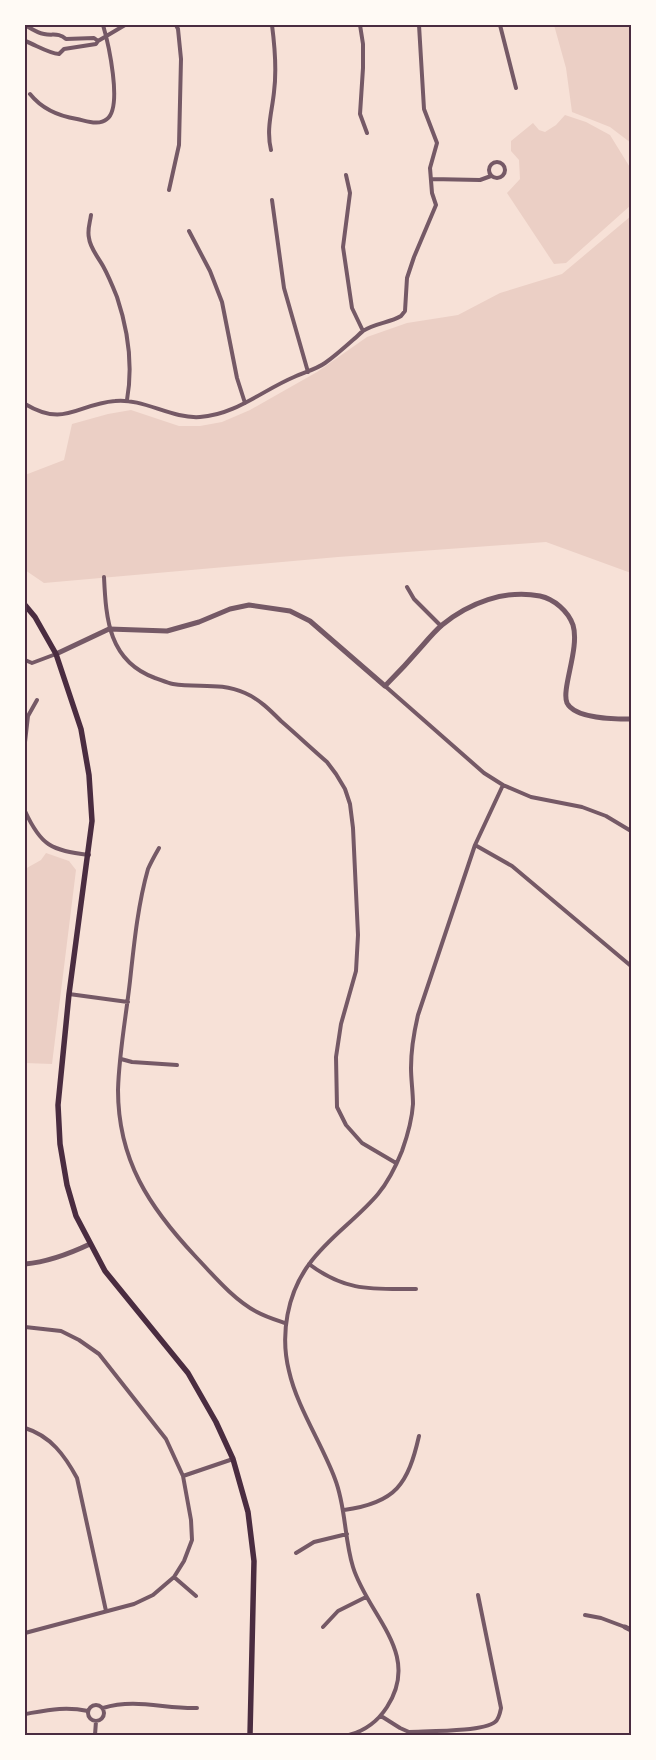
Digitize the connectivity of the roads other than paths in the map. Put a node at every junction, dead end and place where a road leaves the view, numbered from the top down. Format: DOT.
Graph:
graph roads {
  1 [pos="25,25"];
  2 [pos="103,25"];
  3 [pos="125,25"];
  4 [pos="176,25"];
  5 [pos="272,25"];
  6 [pos="360,25"];
  7 [pos="419,25"];
  8 [pos="500,25"];
  9 [pos="107,36"];
  10 [pos="66,39"];
  11 [pos="25,40"];
  12 [pos="98,41"];
  13 [pos="64,49"];
  14 [pos="516,88"];
  15 [pos="30,94"];
  16 [pos="367,133"];
  17 [pos="271,150"];
  18 [pos="346,175"];
  19 [pos="491,176"];
  20 [pos="431,178"];
  21 [pos="169,190"];
  22 [pos="272,200"];
  23 [pos="91,215"];
  24 [pos="189,230"];
  25 [pos="363,331"];
  26 [pos="308,372"];
  27 [pos="128,400"];
  28 [pos="245,403"];
  29 [pos="25,404"];
  30 [pos="104,577"];
  31 [pos="407,587"];
  32 [pos="25,605"];
  33 [pos="441,626"];
  34 [pos="109,629"];
  35 [pos="56,654"];
  36 [pos="25,660"];
  37 [pos="384,686"];
  38 [pos="37,700"];
  39 [pos="631,719"];
  40 [pos="25,742"];
  41 [pos="503,785"];
  42 [pos="25,811"];
  43 [pos="631,831"];
  44 [pos="475,845"];
  45 [pos="159,848"];
  46 [pos="88,855"];
  47 [pos="631,966"];
  48 [pos="69,994"];
  49 [pos="128,1002"];
  50 [pos="121,1059"];
  51 [pos="176,1065"];
  52 [pos="396,1163"];
  53 [pos="90,1244"];
  54 [pos="25,1264"];
  55 [pos="309,1264"];
  56 [pos="416,1289"];
  57 [pos="285,1323"];
  58 [pos="25,1327"];
  59 [pos="25,1428"];
  60 [pos="420,1436"];
  61 [pos="233,1459"];
  62 [pos="183,1476"];
  63 [pos="344,1510"];
  64 [pos="347,1534"];
  65 [pos="296,1553"];
  66 [pos="174,1577"];
  67 [pos="478,1595"];
  68 [pos="196,1596"];
  69 [pos="366,1597"];
  70 [pos="106,1611"];
  71 [pos="585,1615"];
  72 [pos="323,1627"];
  73 [pos="625,1628"];
  74 [pos="631,1630"];
  75 [pos="25,1633"];
  76 [pos="103,1708"];
  77 [pos="197,1708"];
  78 [pos="88,1711"];
  79 [pos="25,1714"];
  80 [pos="381,1716"];
  81 [pos="96,1722"];
  82 [pos="95,1735"];
  83 [pos="250,1735"];
  84 [pos="349,1735"];
  1 -- 10 [label="street"];
  2 -- 9 [label="street"];
  3 -- 9 [label="street"];
  4 -- 21 [label="street"];
  5 -- 17 [label="street"];
  6 -- 16 [label="street"];
  7 -- 20 [label="street"];
  8 -- 14 [label="street"];
  9 -- 12 [label="street"];
  9 -- 15 [label="street"];
  10 -- 12 [label="street"];
  10 -- 13 [label="street"];
  11 -- 13 [label="street"];
  12 -- 13 [label="street"];
  18 -- 25 [label="street"];
  19 -- 19 [label="street"];
  19 -- 20 [label="street"];
  20 -- 25 [label="street"];
  22 -- 26 [label="street"];
  23 -- 27 [label="street"];
  24 -- 28 [label="street"];
  25 -- 26 [label="street"];
  26 -- 28 [label="street"];
  27 -- 28 [label="street"];
  27 -- 29 [label="street"];
  30 -- 34 [label="street"];
  31 -- 33 [label="street"];
  32 -- 35 [label="main road"];
  33 -- 37 [label="street"];
  33 -- 39 [label="street"];
  34 -- 35 [label="street"];
  34 -- 37 [label="street"];
  34 -- 52 [label="street"];
  35 -- 36 [label="street"];
  35 -- 46 [label="main road"];
  37 -- 41 [label="street"];
  38 -- 40 [label="street"];
  41 -- 43 [label="street"];
  41 -- 44 [label="street"];
  42 -- 46 [label="street"];
  44 -- 47 [label="street"];
  44 -- 52 [label="street"];
  45 -- 49 [label="street"];
  46 -- 48 [label="main road"];
  48 -- 49 [label="street"];
  48 -- 53 [label="main road"];
  49 -- 50 [label="street"];
  50 -- 51 [label="street"];
  50 -- 57 [label="street"];
  52 -- 55 [label="street"];
  53 -- 54 [label="street"];
  53 -- 61 [label="main road"];
  55 -- 56 [label="street"];
  55 -- 57 [label="street"];
  57 -- 63 [label="street"];
  58 -- 62 [label="street"];
  59 -- 70 [label="street"];
  60 -- 63 [label="street"];
  61 -- 62 [label="street"];
  61 -- 83 [label="main road"];
  62 -- 66 [label="street"];
  63 -- 64 [label="street"];
  64 -- 65 [label="street"];
  64 -- 69 [label="street"];
  66 -- 68 [label="street"];
  66 -- 70 [label="street"];
  67 -- 80 [label="street"];
  69 -- 72 [label="street"];
  69 -- 80 [label="street"];
  70 -- 75 [label="street"];
  71 -- 73 [label="street"];
  73 -- 74 [label="street"];
  76 -- 77 [label="street"];
  76 -- 78 [label="street"];
  76 -- 81 [label="street"];
  78 -- 79 [label="street"];
  78 -- 81 [label="street"];
  80 -- 84 [label="street"];
  81 -- 82 [label="street"];
}
